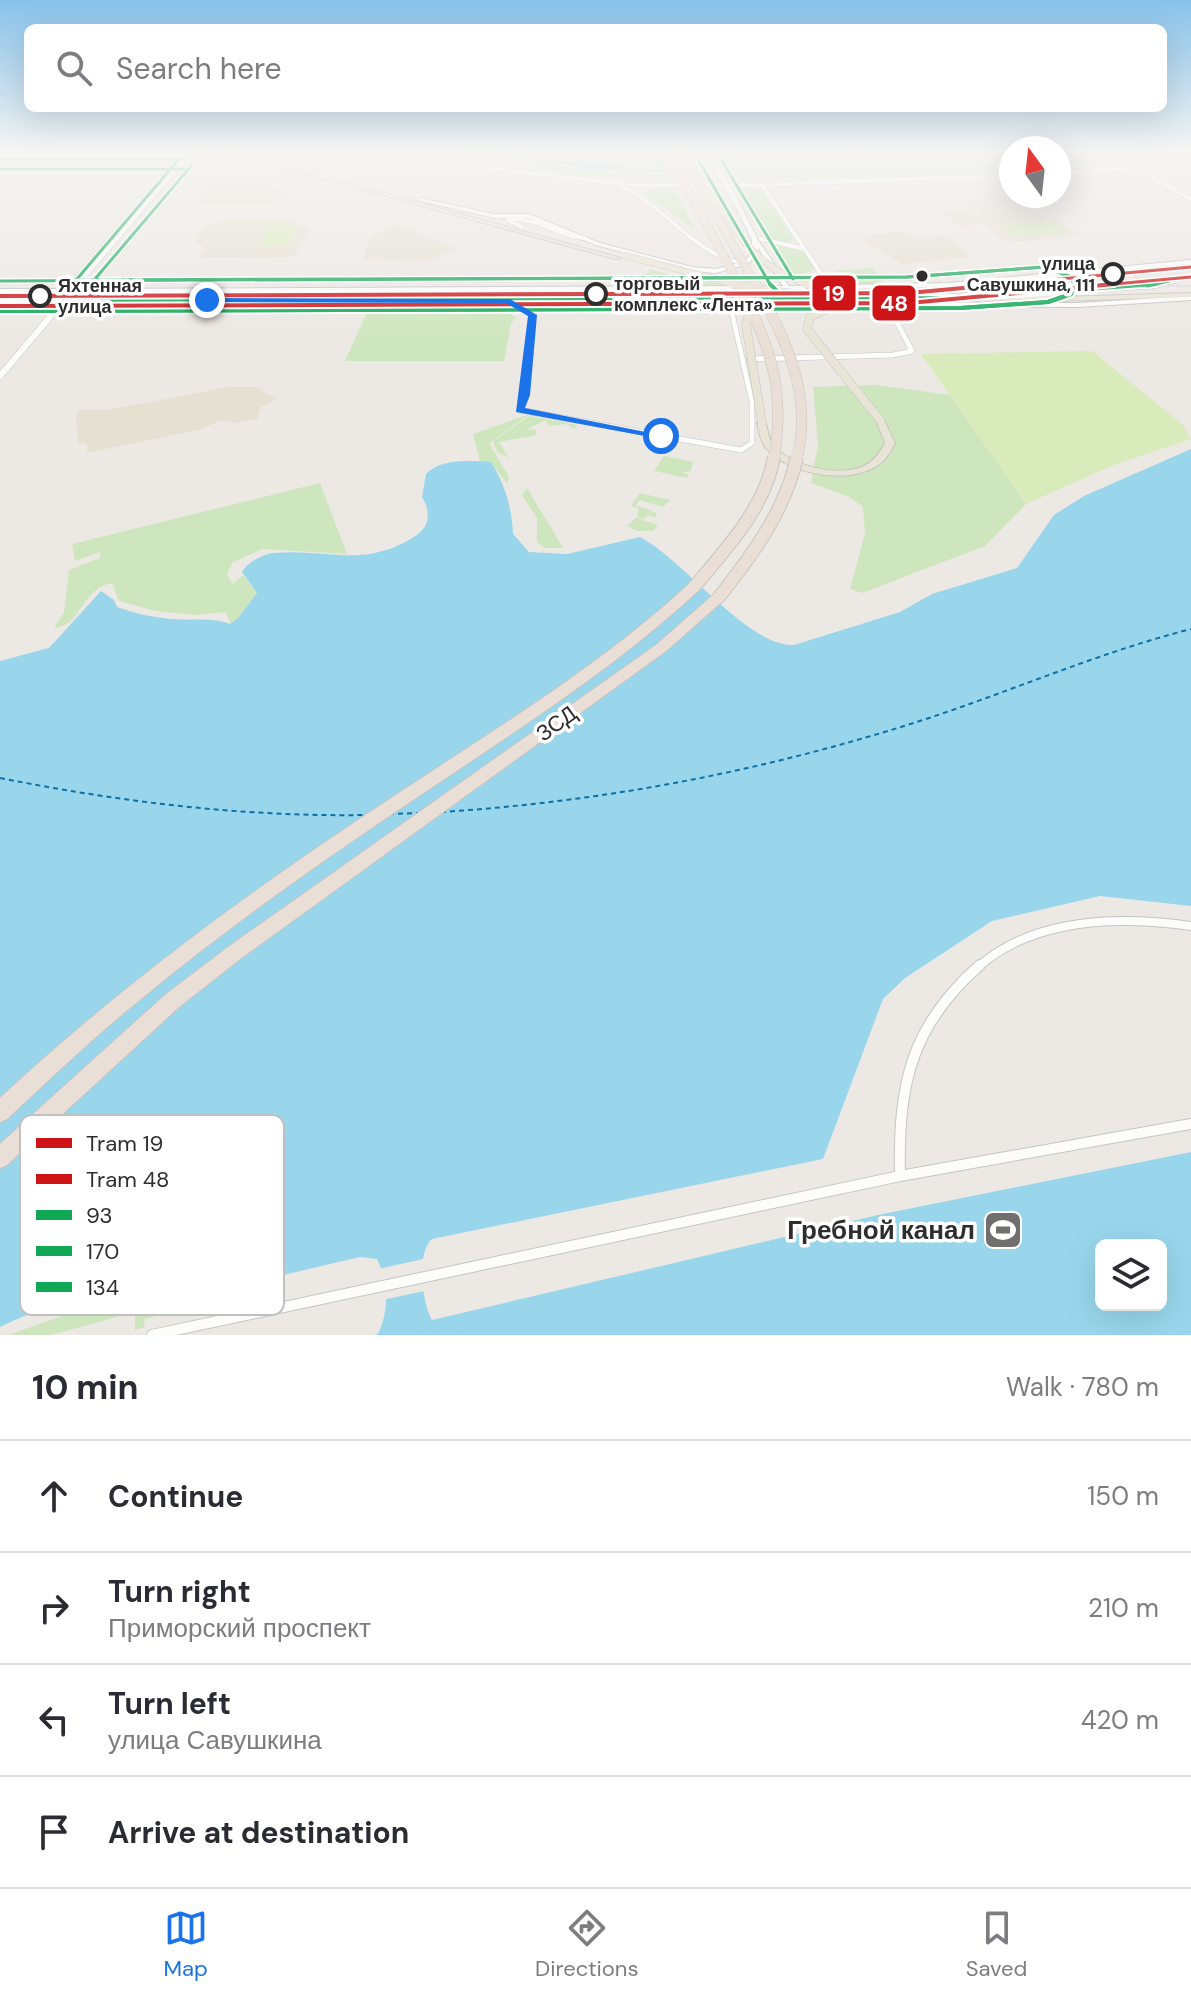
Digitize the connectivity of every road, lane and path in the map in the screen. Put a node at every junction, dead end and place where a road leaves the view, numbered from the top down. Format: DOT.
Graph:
graph roads {
  1 [pos="136,213"];
  2 [pos="459,213"];
  3 [pos="470,213"];
  4 [pos="482,213"];
  5 [pos="666,213"];
  6 [pos="700,213"];
  7 [pos="715,213"];
  8 [pos="725,213"];
  9 [pos="743,213"];
  10 [pos="781,213"];
  11 [pos="522,227"];
  12 [pos="585,238"];
  13 [pos="797,238"];
  14 [pos="758,239"];
  15 [pos="789,244"];
  16 [pos="805,249"];
  17 [pos="620,256"];
  18 [pos="721,259"];
  19 [pos="1191,262"];
  20 [pos="746,263"];
  21 [pos="700,270"];
  22 [pos="1191,276"];
  23 [pos="1045,277"];
  24 [pos="787,287"];
  25 [pos="830,287"];
  26 [pos="645,289"];
  27 [pos="70,290"];
  28 [pos="0,291"];
  29 [pos="1046,292"];
  30 [pos="1152,295"];
  31 [pos="1191,295"];
  32 [pos="900,296"];
  33 [pos="795,297"];
  34 [pos="648,298"];
  35 [pos="498,299"];
  36 [pos="551,299"];
  37 [pos="917,300"];
  38 [pos="0,301"];
  39 [pos="61,301"];
  40 [pos="734,301"];
  41 [pos="748,304"];
  42 [pos="821,305"];
  43 [pos="888,305"];
  44 [pos="533,315"];
  45 [pos="743,359"];
  46 [pos="0,368"];
  47 [pos="0,376"];
  48 [pos="1191,926"];
  49 [pos="0,1112"];
  50 [pos="47,1115"];
  51 [pos="1191,1124"];
  52 [pos="20,1140"];
  53 [pos="0,1158"];
  54 [pos="900,1176"];
  55 [pos="284,1306"];
  56 [pos="243,1315"];
  57 [pos="152,1335"];
  1 -- 27 [label="main road"];
  2 -- 17 [label="main road"];
  3 -- 11 [label="main road"];
  4 -- 12 [label="main road"];
  5 -- 18 [label="street"];
  6 -- 41 [label="highway, ЗСД, bridge"];
  7 -- 50 [label="highway, ЗСД, bridge"];
  8 -- 32 [label="main road, bridge"];
  9 -- 14 [label="main road, bridge"];
  10 -- 13 [label="street"];
  11 -- 12 [label="street"];
  11 -- 17 [label="main road"];
  12 -- 21 [label="main road"];
  13 -- 15 [label="street"];
  13 -- 16 [label="street"];
  14 -- 15 [label="street"];
  14 -- 20 [label="main road"];
  14 -- 24 [label="main road"];
  15 -- 16 [label="street"];
  16 -- 25 [label="street"];
  17 -- 32 [label="main road, bridge"];
  17 -- 37 [label="main road, bridge"];
  18 -- 20 [label="street"];
  18 -- 21 [label="street"];
  19 -- 23 [label="main road"];
  20 -- 21 [label="main road"];
  22 -- 29 [label="main road"];
  23 -- 25 [label="main road"];
  23 -- 29 [label="main road"];
  24 -- 25 [label="main road"];
  24 -- 26 [label="main road"];
  24 -- 33 [label="main road"];
  26 -- 27 [label="main road"];
  26 -- 34 [label="main road"];
  27 -- 28 [label="main road"];
  27 -- 39 [label="main road"];
  29 -- 33 [label="main road"];
  30 -- 31 [label="main road"];
  30 -- 32 [label="main road, bridge"];
  30 -- 37 [label="main road, bridge"];
  31 -- 43 [label="main road"];
  33 -- 41 [label="main road"];
  33 -- 42 [label="main road"];
  34 -- 36 [label="main road"];
  34 -- 40 [label="main road"];
  35 -- 36 [label="main road"];
  35 -- 39 [label="main road"];
  35 -- 44 [label="street"];
  36 -- 44 [label="street"];
  37 -- 41 [label="main road, bridge"];
  38 -- 39 [label="main road"];
  39 -- 46 [label="street"];
  39 -- 47 [label="street"];
  40 -- 41 [label="main road"];
  40 -- 45 [label="street"];
  41 -- 42 [label="main road"];
  41 -- 49 [label="highway, ЗСД, bridge"];
  42 -- 43 [label="main road"];
  43 -- 45 [label="street"];
  44 -- 45 [label="street"];
  48 -- 54 [label="street"];
  51 -- 54 [label="street"];
  52 -- 53 [label="highway, ЗСД, bridge"];
  54 -- 55 [label="street"];
  56 -- 57 [label="street"];
}
